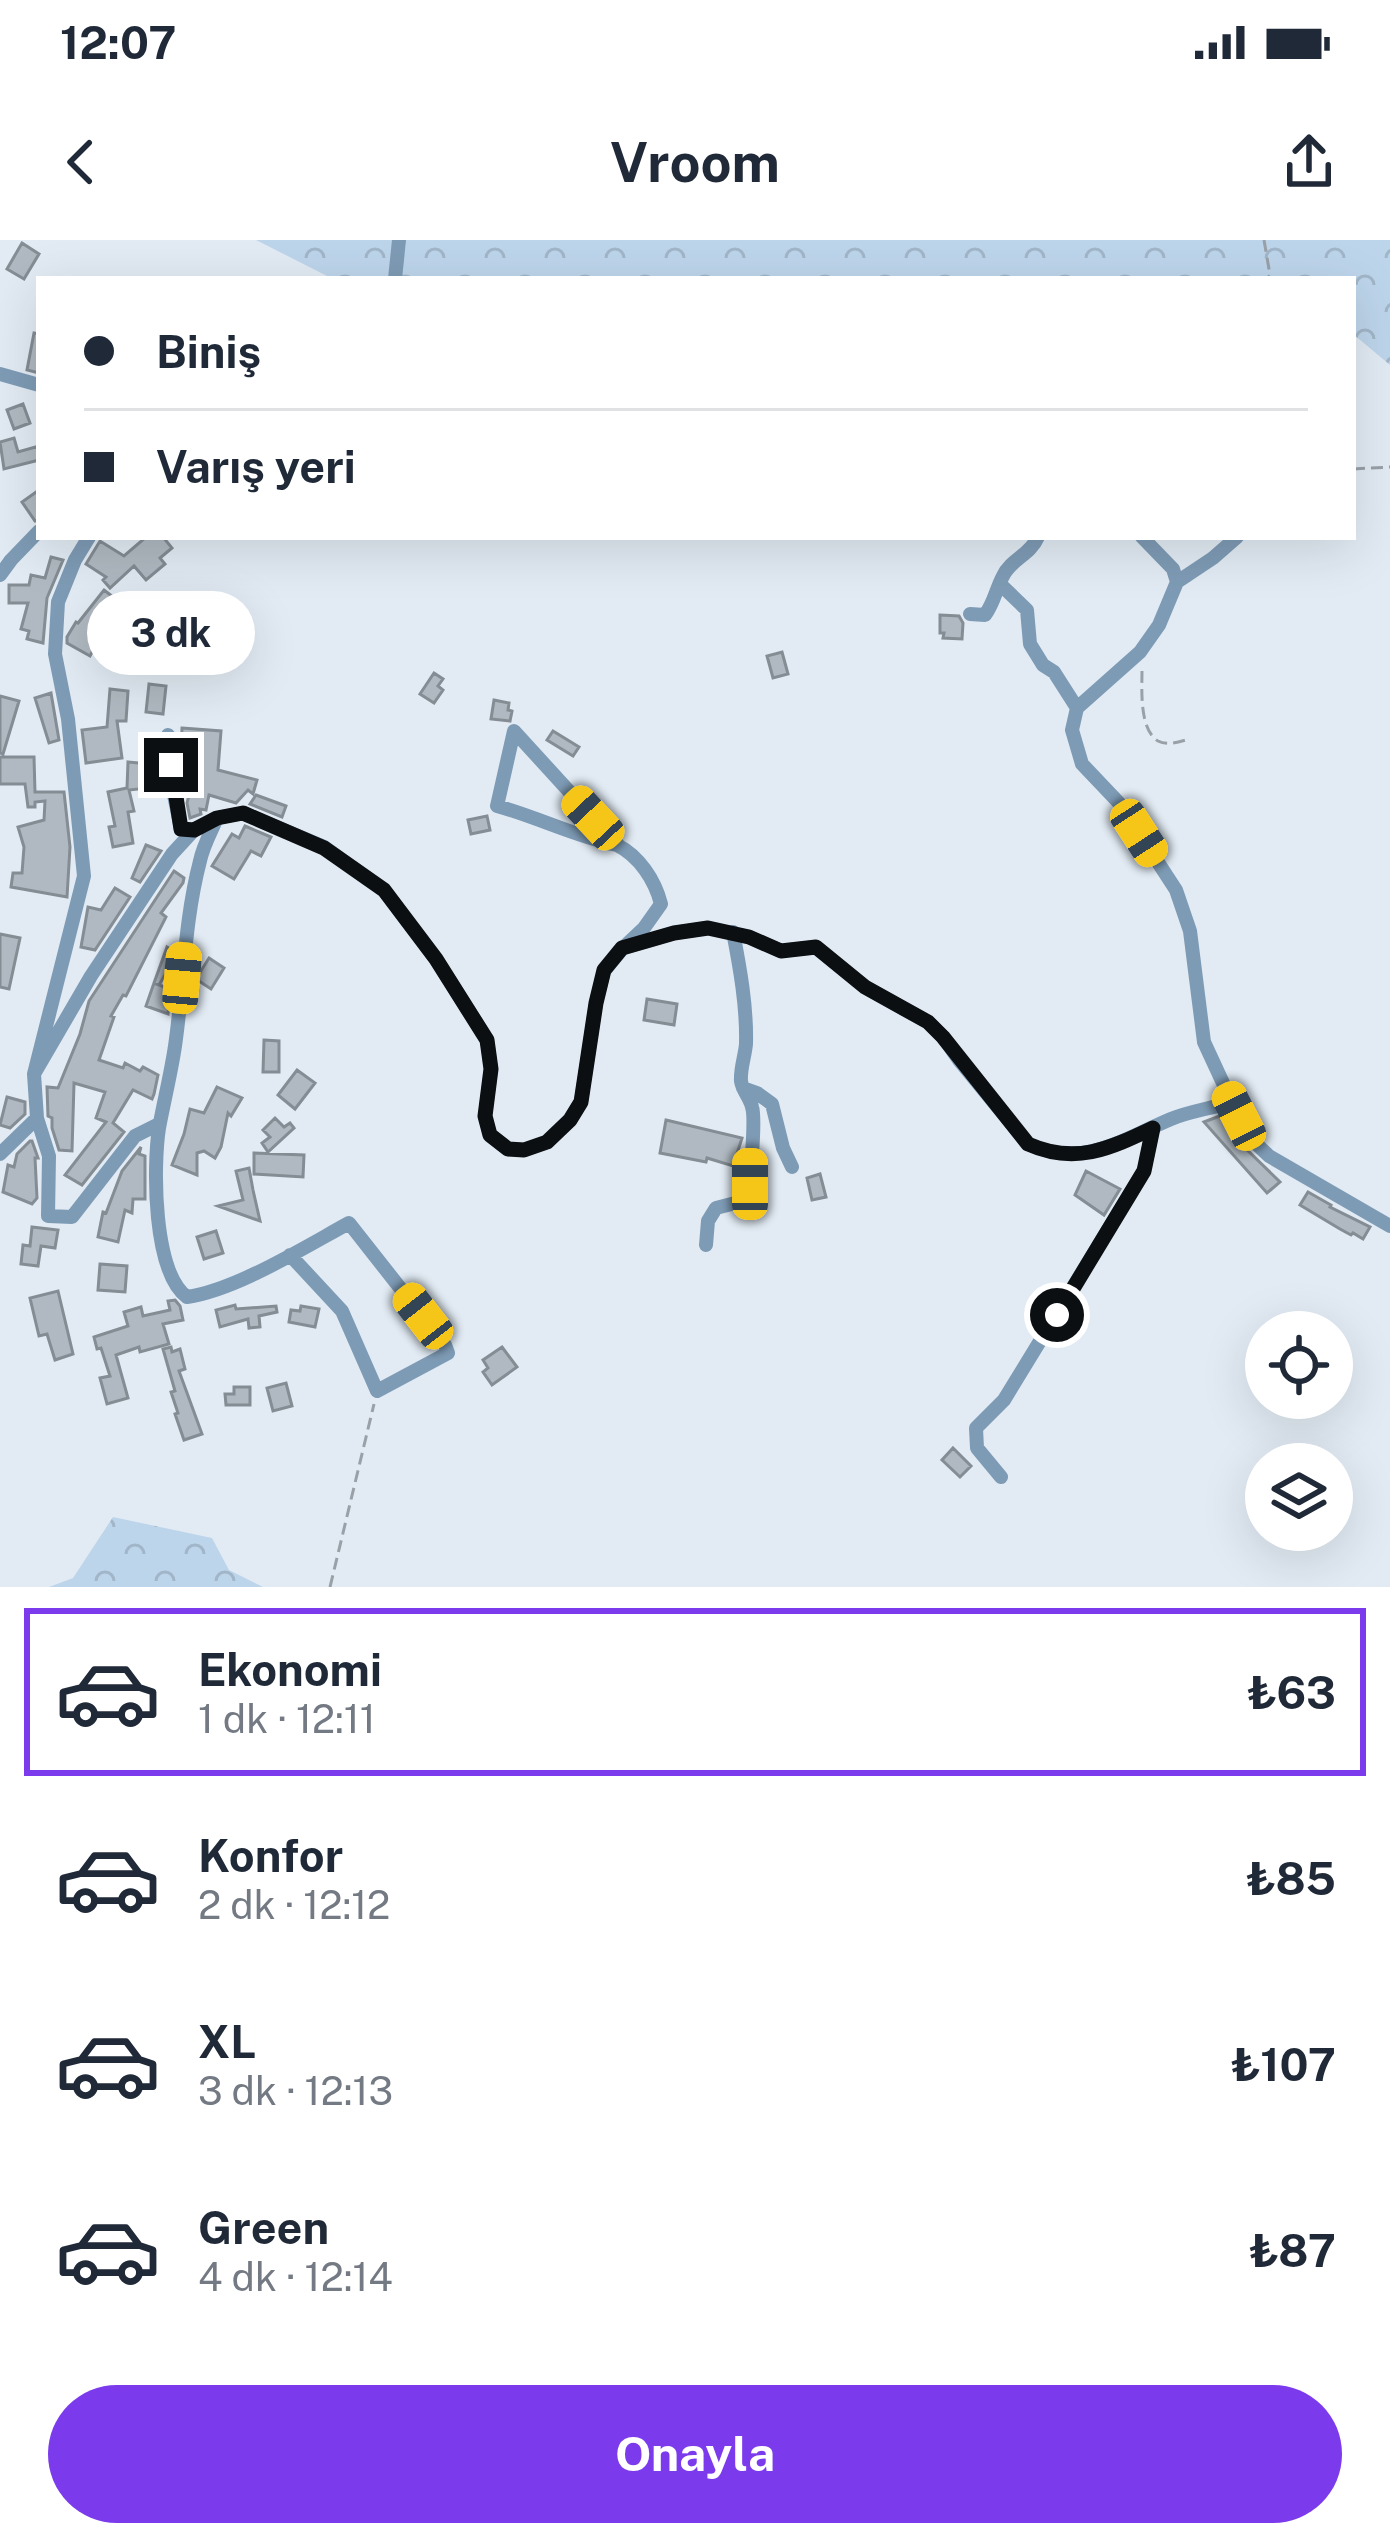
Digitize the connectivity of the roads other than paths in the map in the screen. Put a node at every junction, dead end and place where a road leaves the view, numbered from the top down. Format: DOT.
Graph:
graph roads {
  1 [pos="398,240"];
  2 [pos="395,276"];
  3 [pos="0,374"];
  4 [pos="36,384"];
  5 [pos="36,534"];
  6 [pos="87,540"];
  7 [pos="1037,540"];
  8 [pos="1145,540"];
  9 [pos="1234,540"];
  10 [pos="0,575"];
  11 [pos="1177,582"];
  12 [pos="1000,584"];
  13 [pos="970,614"];
  14 [pos="1077,708"];
  15 [pos="168,736"];
  16 [pos="217,818"];
  17 [pos="194,830"];
  18 [pos="619,846"];
  19 [pos="734,932"];
  20 [pos="622,948"];
  21 [pos="34,1074"];
  22 [pos="743,1088"];
  23 [pos="1226,1092"];
  24 [pos="37,1118"];
  25 [pos="160,1124"];
  26 [pos="1153,1128"];
  27 [pos="0,1154"];
  28 [pos="792,1167"];
  29 [pos="1390,1226"];
  30 [pos="706,1245"];
  31 [pos="290,1256"];
  32 [pos="1001,1478"];
  1 -- 2 [label="street"];
  3 -- 4 [label="street"];
  5 -- 10 [label="street"];
  6 -- 21 [label="street"];
  7 -- 12 [label="street"];
  8 -- 11 [label="street"];
  9 -- 11 [label="street"];
  11 -- 14 [label="street"];
  12 -- 13 [label="street"];
  12 -- 14 [label="street"];
  14 -- 23 [label="street"];
  15 -- 17 [label="street"];
  16 -- 17 [label="street"];
  16 -- 20 [label="street"];
  16 -- 25 [label="street"];
  17 -- 21 [label="street"];
  18 -- 18 [label="street"];
  18 -- 20 [label="street"];
  19 -- 20 [label="street"];
  19 -- 22 [label="street"];
  19 -- 26 [label="street"];
  21 -- 24 [label="street"];
  22 -- 28 [label="street"];
  22 -- 30 [label="street"];
  23 -- 26 [label="street"];
  23 -- 29 [label="street"];
  24 -- 25 [label="street"];
  24 -- 27 [label="street"];
  25 -- 31 [label="street"];
  26 -- 32 [label="street"];
  31 -- 31 [label="street"];
}
